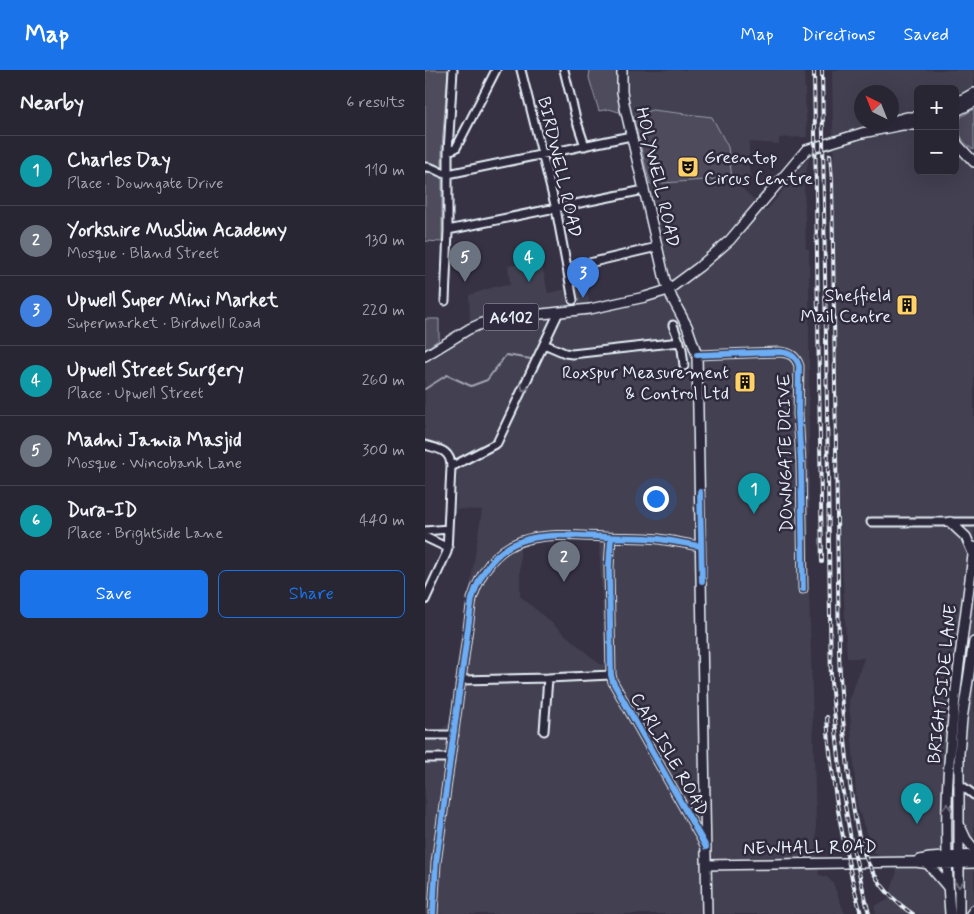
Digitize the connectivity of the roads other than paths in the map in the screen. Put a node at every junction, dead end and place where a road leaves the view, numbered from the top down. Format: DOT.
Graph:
graph roads {
  1 [pos="453,70"];
  2 [pos="496,70"];
  3 [pos="521,70"];
  4 [pos="564,70"];
  5 [pos="623,70"];
  6 [pos="972,97"];
  7 [pos="959,99"];
  8 [pos="959,102"];
  9 [pos="914,116"];
  10 [pos="899,119"];
  11 [pos="914,125"];
  12 [pos="869,130"];
  13 [pos="862,133"];
  14 [pos="631,136"];
  15 [pos="959,145"];
  16 [pos="585,146"];
  17 [pos="448,151"];
  18 [pos="543,156"];
  19 [pos="972,159"];
  20 [pos="426,167"];
  21 [pos="448,174"];
  22 [pos="644,190"];
  23 [pos="556,209"];
  24 [pos="448,230"];
  25 [pos="657,247"];
  26 [pos="567,268"];
  27 [pos="668,290"];
  28 [pos="573,300"];
  29 [pos="445,301"];
  30 [pos="559,312"];
  31 [pos="673,325"];
  32 [pos="680,342"];
  33 [pos="544,344"];
  34 [pos="697,355"];
  35 [pos="425,356"];
  36 [pos="684,366"];
  37 [pos="425,445"];
  38 [pos="451,467"];
  39 [pos="871,522"];
  40 [pos="950,522"];
  41 [pos="974,522"];
  42 [pos="448,529"];
  43 [pos="425,531"];
  44 [pos="425,536"];
  45 [pos="611,538"];
  46 [pos="700,546"];
  47 [pos="448,548"];
  48 [pos="974,550"];
  49 [pos="972,581"];
  50 [pos="803,589"];
  51 [pos="425,600"];
  52 [pos="974,642"];
  53 [pos="611,675"];
  54 [pos="548,678"];
  55 [pos="462,680"];
  56 [pos="544,731"];
  57 [pos="425,734"];
  58 [pos="454,735"];
  59 [pos="425,758"];
  60 [pos="451,758"];
  61 [pos="958,782"];
  62 [pos="974,795"];
  63 [pos="958,821"];
  64 [pos="705,847"];
  65 [pos="974,849"];
  66 [pos="974,855"];
  67 [pos="958,859"];
  68 [pos="947,860"];
  69 [pos="915,862"];
  70 [pos="974,863"];
  71 [pos="928,864"];
  72 [pos="706,865"];
  73 [pos="947,887"];
  74 [pos="974,910"];
  75 [pos="954,912"];
  76 [pos="433,914"];
  77 [pos="707,914"];
  78 [pos="965,914"];
  79 [pos="971,914"];
  1 -- 17 [label="street"];
  2 -- 17 [label="street"];
  3 -- 18 [label="street, BIRDWELL ROAD"];
  4 -- 16 [label="street"];
  5 -- 14 [label="main road, HOLYWELL ROAD"];
  6 -- 7 [label="main road"];
  6 -- 8 [label="main road"];
  9 -- 10 [label="main road"];
  11 -- 13 [label="main road, A6102"];
  12 -- 13 [label="main road, A6102"];
  13 -- 27 [label="main road, A6102"];
  14 -- 16 [label="street"];
  14 -- 22 [label="main road, HOLYWELL ROAD"];
  15 -- 19 [label="main road"];
  16 -- 18 [label="street"];
  17 -- 21 [label="street"];
  18 -- 21 [label="street"];
  18 -- 23 [label="street, BIRDWELL ROAD"];
  20 -- 21 [label="street"];
  21 -- 24 [label="street"];
  22 -- 23 [label="street"];
  22 -- 25 [label="main road, HOLYWELL ROAD"];
  23 -- 24 [label="street"];
  23 -- 26 [label="street, BIRDWELL ROAD"];
  24 -- 29 [label="street"];
  25 -- 26 [label="street"];
  25 -- 27 [label="main road, HOLYWELL ROAD"];
  26 -- 28 [label="street, BIRDWELL ROAD"];
  27 -- 30 [label="main road, A6102"];
  27 -- 34 [label="main road, HOLYWELL ROAD"];
  30 -- 33 [label="street"];
  30 -- 35 [label="main road, A6102"];
  31 -- 32 [label="street"];
  32 -- 33 [label="street"];
  32 -- 36 [label="street"];
  33 -- 38 [label="street, one-way"];
  34 -- 46 [label="main road, HOLYWELL ROAD"];
  34 -- 50 [label="street, DOWNGATE DRIVE"];
  37 -- 38 [label="street"];
  38 -- 42 [label="street"];
  39 -- 40 [label="street"];
  40 -- 41 [label="street"];
  40 -- 48 [label="main road"];
  42 -- 43 [label="street"];
  42 -- 47 [label="street"];
  44 -- 47 [label="street"];
  45 -- 46 [label="street"];
  45 -- 53 [label="street"];
  45 -- 55 [label="street"];
  46 -- 64 [label="main road, HOLYWELL ROAD"];
  47 -- 51 [label="street"];
  48 -- 49 [label="main road, BRIGHTSIDE LANE"];
  68 -- 49 [label="main road, BRIGHTSIDE LANE, one-way"];
  52 -- 61 [label="main road, BRIGHTSIDE LANE"];
  53 -- 54 [label="street"];
  53 -- 64 [label="street, CARLISLE ROAD"];
  54 -- 55 [label="street"];
  54 -- 56 [label="street"];
  55 -- 58 [label="street"];
  57 -- 58 [label="street"];
  58 -- 60 [label="street"];
  59 -- 60 [label="street"];
  60 -- 76 [label="street"];
  61 -- 62 [label="street"];
  61 -- 63 [label="main road, BRIGHTSIDE LANE"];
  63 -- 65 [label="main road"];
  63 -- 67 [label="main road, BRIGHTSIDE LANE"];
  64 -- 72 [label="main road, HOLYWELL ROAD"];
  66 -- 67 [label="main road, NEWHALL ROAD"];
  67 -- 68 [label="main road, NEWHALL ROAD"];
  67 -- 70 [label="main road, NEWHALL ROAD"];
  67 -- 75 [label="main road, BRIGHTSIDE LANE, one-way"];
  68 -- 69 [label="main road, NEWHALL ROAD"];
  68 -- 71 [label="main road, NEWHALL ROAD"];
  68 -- 73 [label="main road, BRIGHTSIDE LANE"];
  69 -- 71 [label="main road, NEWHALL ROAD"];
  69 -- 72 [label="main road, NEWHALL ROAD"];
  71 -- 73 [label="main road"];
  72 -- 77 [label="main road, HOLYWELL ROAD"];
  73 -- 75 [label="main road, BRIGHTSIDE LANE"];
  74 -- 79 [label="main road"];
  75 -- 78 [label="street"];
}
